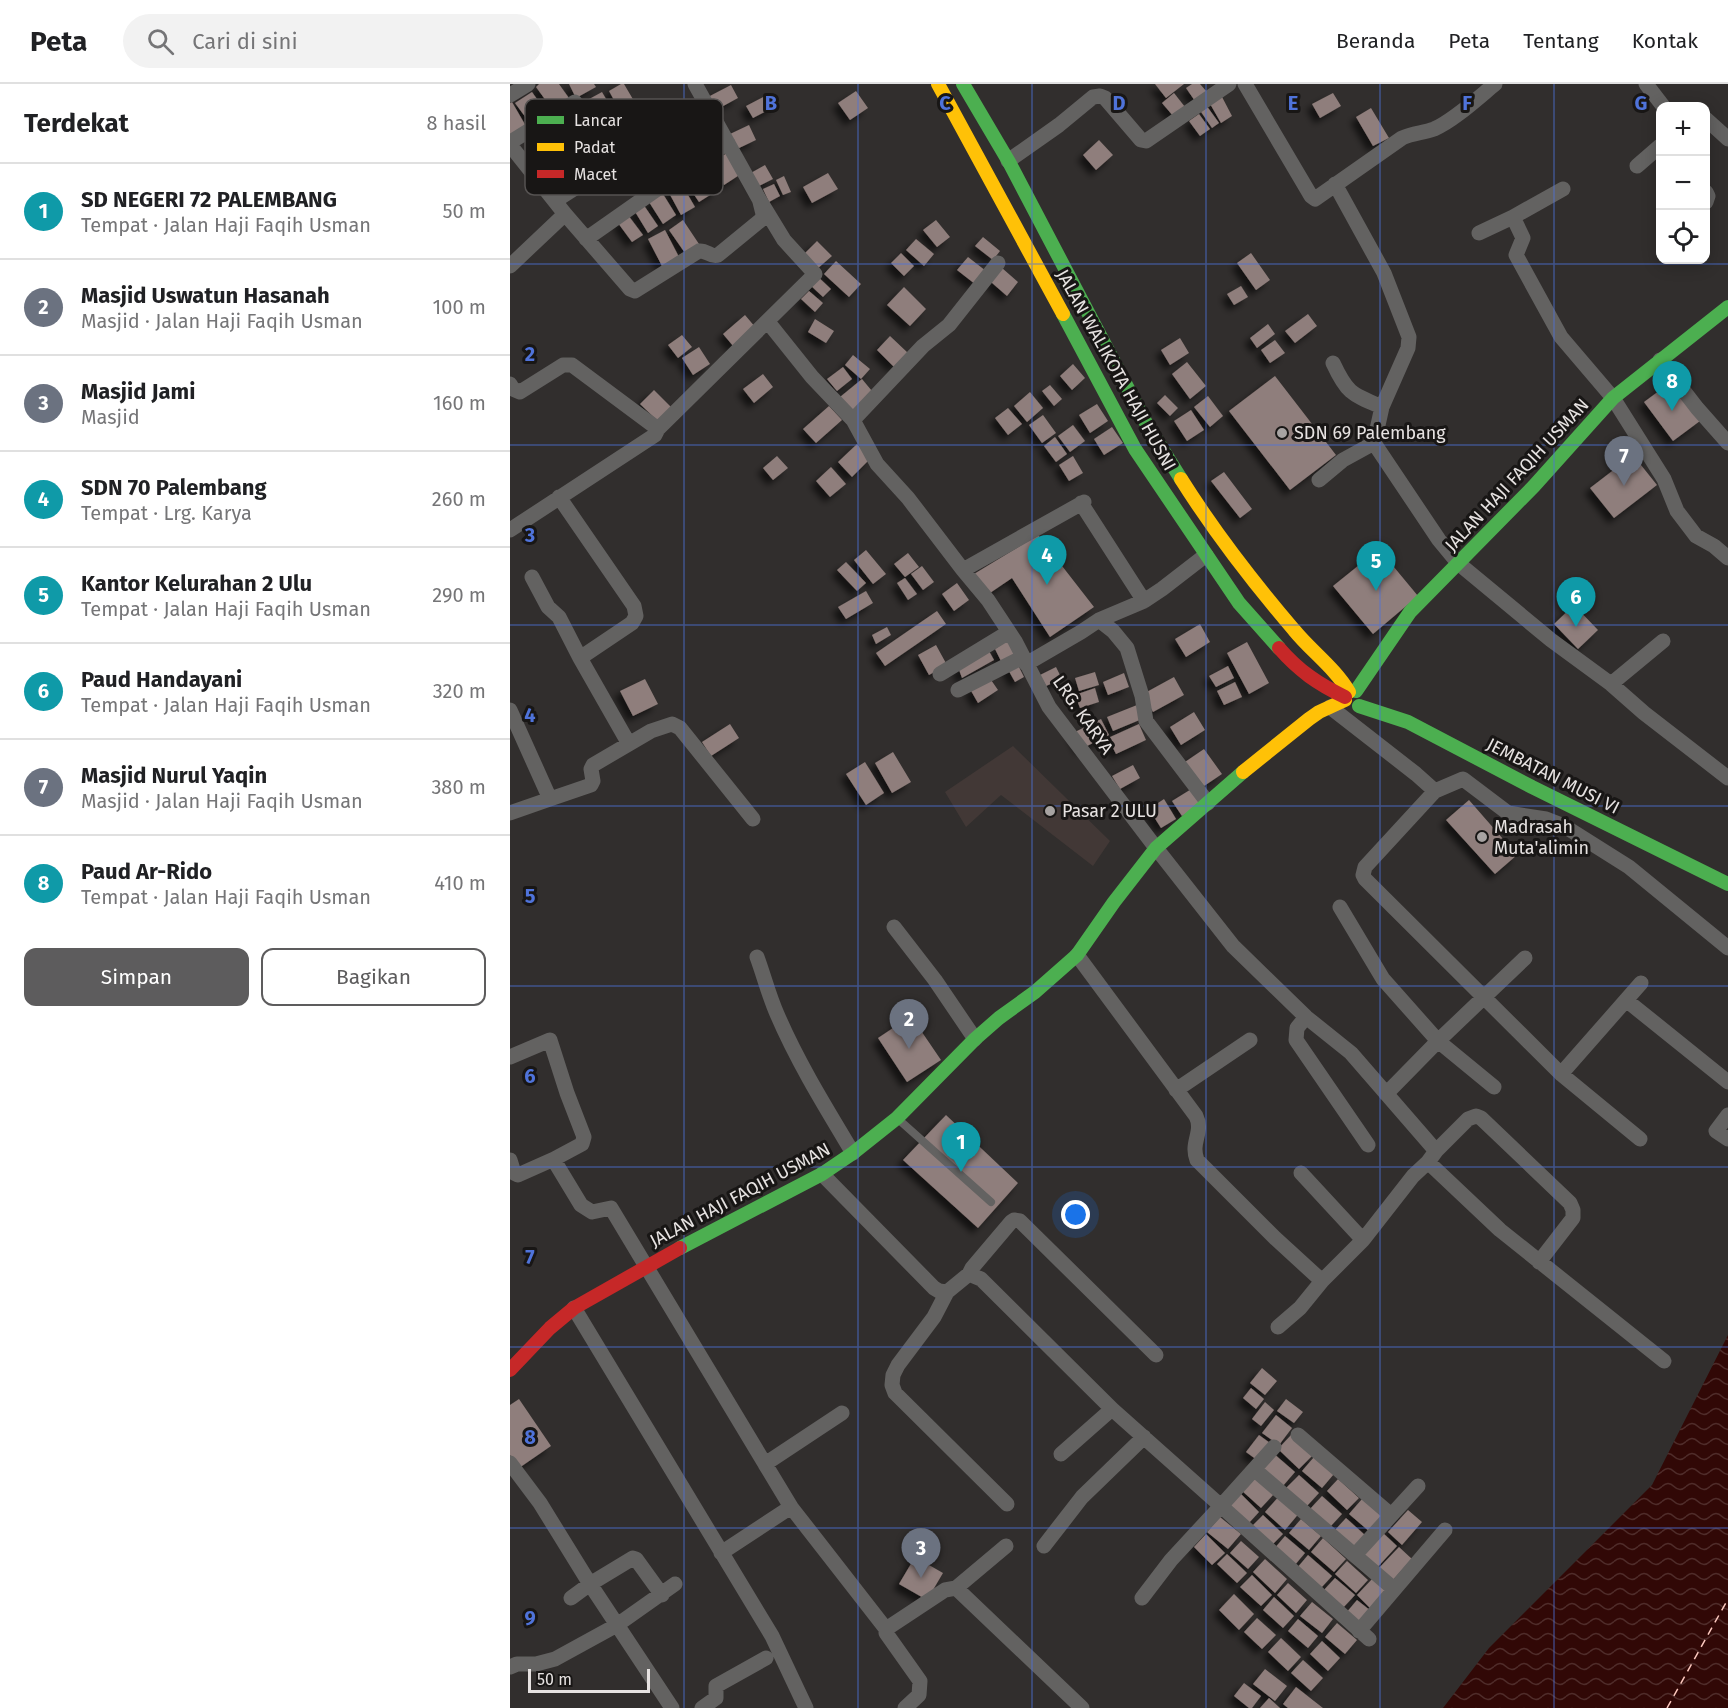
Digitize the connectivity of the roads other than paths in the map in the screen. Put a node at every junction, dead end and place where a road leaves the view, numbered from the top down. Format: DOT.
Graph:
graph roads {
  1 [pos="528,84"];
  2 [pos="695,84"];
  3 [pos="939,84"];
  4 [pos="1229,84"];
  5 [pos="1245,84"];
  6 [pos="1494,84"];
  7 [pos="1646,84"];
  8 [pos="970,86"];
  9 [pos="510,95"];
  10 [pos="704,99"];
  11 [pos="1660,102"];
  12 [pos="950,103"];
  13 [pos="1710,123"];
  14 [pos="525,133"];
  15 [pos="723,133"];
  16 [pos="1728,139"];
  17 [pos="728,142"];
  18 [pos="723,145"];
  19 [pos="1656,150"];
  20 [pos="1008,161"];
  21 [pos="525,164"];
  22 [pos="1637,166"];
  23 [pos="1335,184"];
  24 [pos="1563,189"];
  25 [pos="550,195"];
  26 [pos="564,195"];
  27 [pos="649,195"];
  28 [pos="759,199"];
  29 [pos="555,201"];
  30 [pos="564,214"];
  31 [pos="1513,218"];
  32 [pos="1479,233"];
  33 [pos="586,239"];
  34 [pos="998,263"];
  35 [pos="510,266"];
  36 [pos="1728,307"];
  37 [pos="768,322"];
  38 [pos="1660,360"];
  39 [pos="1333,363"];
  40 [pos="510,384"];
  41 [pos="1613,398"];
  42 [pos="1382,406"];
  43 [pos="853,420"];
  44 [pos="658,429"];
  45 [pos="1374,443"];
  46 [pos="1728,443"];
  47 [pos="1318,480"];
  48 [pos="559,497"];
  49 [pos="510,530"];
  50 [pos="1206,555"];
  51 [pos="1728,558"];
  52 [pos="1458,563"];
  53 [pos="963,570"];
  54 [pos="532,577"];
  55 [pos="1144,601"];
  56 [pos="1099,620"];
  57 [pos="1009,633"];
  58 [pos="1663,640"];
  59 [pos="580,658"];
  60 [pos="1025,660"];
  61 [pos="940,674"];
  62 [pos="1611,684"];
  63 [pos="958,690"];
  64 [pos="1349,695"];
  65 [pos="1330,707"];
  66 [pos="510,710"];
  67 [pos="629,744"];
  68 [pos="1728,778"];
  69 [pos="1435,791"];
  70 [pos="550,799"];
  71 [pos="1208,803"];
  72 [pos="510,813"];
  73 [pos="753,819"];
  74 [pos="1156,848"];
  75 [pos="1728,884"];
  76 [pos="1340,907"];
  77 [pos="894,927"];
  78 [pos="1728,948"];
  79 [pos="1077,955"];
  80 [pos="757,957"];
  81 [pos="1525,958"];
  82 [pos="1641,983"];
  83 [pos="1482,998"];
  84 [pos="1626,1000"];
  85 [pos="1306,1017"];
  86 [pos="975,1039"];
  87 [pos="1250,1040"];
  88 [pos="1438,1041"];
  89 [pos="510,1057"];
  90 [pos="1561,1074"];
  91 [pos="1728,1082"];
  92 [pos="1494,1088"];
  93 [pos="1176,1090"];
  94 [pos="1386,1094"];
  95 [pos="1728,1115"];
  96 [pos="897,1118"];
  97 [pos="1640,1138"];
  98 [pos="1728,1138"];
  99 [pos="1368,1145"];
  100 [pos="853,1154"];
  101 [pos="1432,1156"];
  102 [pos="554,1159"];
  103 [pos="510,1161"];
  104 [pos="1301,1173"];
  105 [pos="822,1174"];
  106 [pos="991,1202"];
  107 [pos="1363,1240"];
  108 [pos="1539,1262"];
  109 [pos="645,1267"];
  110 [pos="969,1274"];
  111 [pos="1322,1281"];
  112 [pos="947,1292"];
  113 [pos="572,1310"];
  114 [pos="1278,1327"];
  115 [pos="1156,1355"];
  116 [pos="1664,1361"];
  117 [pos="510,1370"];
  118 [pos="1112,1409"];
  119 [pos="842,1413"];
  120 [pos="1298,1435"];
  121 [pos="1144,1437"];
  122 [pos="1274,1447"];
  123 [pos="1061,1454"];
  124 [pos="510,1463"];
  125 [pos="765,1464"];
  126 [pos="1255,1470"];
  127 [pos="1418,1486"];
  128 [pos="1007,1504"];
  129 [pos="1221,1506"];
  130 [pos="791,1507"];
  131 [pos="1391,1515"];
  132 [pos="1445,1530"];
  133 [pos="1044,1545"];
  134 [pos="1006,1546"];
  135 [pos="721,1553"];
  136 [pos="1355,1555"];
  137 [pos="590,1584"];
  138 [pos="675,1584"];
  139 [pos="956,1587"];
  140 [pos="1394,1589"];
  141 [pos="662,1595"];
  142 [pos="571,1598"];
  143 [pos="1142,1598"];
  144 [pos="617,1625"];
  145 [pos="886,1629"];
  146 [pos="766,1658"];
  147 [pos="510,1667"];
  148 [pos="672,1708"];
  149 [pos="702,1708"];
  150 [pos="806,1708"];
  151 [pos="905,1708"];
  152 [pos="1082,1708"];
  1 -- 9 [label="street"];
  2 -- 10 [label="street"];
  3 -- 12 [label="street, JALAN WALIKOTA HAJI HUSNI"];
  4 -- 20 [label="street"];
  5 -- 23 [label="street"];
  6 -- 23 [label="street"];
  7 -- 11 [label="street"];
  8 -- 12 [label="street"];
  8 -- 20 [label="street, JALAN WALIKOTA HAJI HUSNI"];
  12 -- 50 [label="street, JALAN WALIKOTA HAJI HUSNI"];
  13 -- 16 [label="street"];
  14 -- 21 [label="street"];
  15 -- 17 [label="street"];
  17 -- 18 [label="street"];
  17 -- 28 [label="street"];
  19 -- 22 [label="street"];
  20 -- 64 [label="street, JALAN WALIKOTA HAJI HUSNI"];
  23 -- 42 [label="street"];
  24 -- 31 [label="street"];
  25 -- 29 [label="street"];
  26 -- 29 [label="street"];
  27 -- 33 [label="street"];
  28 -- 33 [label="street"];
  28 -- 37 [label="street"];
  29 -- 30 [label="street"];
  30 -- 33 [label="street"];
  30 -- 35 [label="street"];
  31 -- 32 [label="street"];
  31 -- 41 [label="street"];
  34 -- 43 [label="street"];
  36 -- 38 [label="street, JALAN HAJI FAQIH USMAN"];
  37 -- 43 [label="street, LRG. KARYA"];
  37 -- 44 [label="street"];
  38 -- 41 [label="street, JALAN HAJI FAQIH USMAN"];
  38 -- 46 [label="street"];
  39 -- 42 [label="street"];
  40 -- 44 [label="street"];
  41 -- 51 [label="street"];
  41 -- 52 [label="street, JALAN HAJI FAQIH USMAN"];
  42 -- 45 [label="street"];
  43 -- 53 [label="street, LRG. KARYA"];
  44 -- 48 [label="street"];
  45 -- 47 [label="street"];
  45 -- 52 [label="street"];
  48 -- 49 [label="street"];
  48 -- 59 [label="street"];
  50 -- 55 [label="street"];
  50 -- 64 [label="street, JALAN WALIKOTA HAJI HUSNI"];
  52 -- 62 [label="street"];
  52 -- 64 [label="street, JALAN HAJI FAQIH USMAN"];
  53 -- 55 [label="street"];
  53 -- 57 [label="street, LRG. KARYA"];
  54 -- 59 [label="street"];
  55 -- 56 [label="street"];
  56 -- 60 [label="street"];
  56 -- 71 [label="street"];
  57 -- 60 [label="street, LRG. KARYA"];
  57 -- 61 [label="street"];
  58 -- 62 [label="street"];
  59 -- 67 [label="street"];
  60 -- 63 [label="street"];
  60 -- 74 [label="street, LRG. KARYA"];
  62 -- 68 [label="street"];
  64 -- 65 [label="street, JALAN HAJI FAQIH USMAN"];
  64 -- 75 [label="street, JEMBATAN MUSI VI"];
  65 -- 69 [label="street"];
  65 -- 71 [label="street, JALAN HAJI FAQIH USMAN"];
  66 -- 70 [label="street"];
  67 -- 70 [label="street"];
  67 -- 73 [label="street"];
  69 -- 78 [label="street"];
  69 -- 83 [label="street"];
  70 -- 72 [label="street"];
  71 -- 74 [label="street, JALAN HAJI FAQIH USMAN"];
  74 -- 79 [label="street, JALAN HAJI FAQIH USMAN"];
  74 -- 85 [label="street, LRG. KARYA"];
  76 -- 88 [label="street"];
  77 -- 86 [label="street"];
  79 -- 86 [label="street, JALAN HAJI FAQIH USMAN"];
  79 -- 93 [label="street"];
  80 -- 100 [label="street"];
  81 -- 83 [label="street"];
  82 -- 84 [label="street"];
  83 -- 88 [label="street"];
  83 -- 90 [label="street"];
  84 -- 90 [label="street"];
  84 -- 91 [label="street"];
  85 -- 94 [label="street, LRG. KARYA"];
  85 -- 99 [label="street"];
  86 -- 96 [label="street, JALAN HAJI FAQIH USMAN"];
  87 -- 93 [label="street"];
  88 -- 92 [label="street"];
  88 -- 94 [label="street"];
  89 -- 102 [label="street"];
  90 -- 97 [label="street"];
  93 -- 111 [label="street"];
  94 -- 101 [label="street, LRG. KARYA"];
  95 -- 98 [label="street"];
  96 -- 100 [label="street, JALAN HAJI FAQIH USMAN"];
  96 -- 106 [label="lane"];
  100 -- 105 [label="street, JALAN HAJI FAQIH USMAN"];
  101 -- 107 [label="street"];
  101 -- 108 [label="street, LRG. KARYA"];
  101 -- 108 [label="street"];
  102 -- 103 [label="street"];
  102 -- 109 [label="street"];
  104 -- 107 [label="street"];
  105 -- 109 [label="street, JALAN HAJI FAQIH USMAN"];
  105 -- 112 [label="street"];
  107 -- 111 [label="street"];
  108 -- 116 [label="street, LRG. KARYA"];
  109 -- 113 [label="street, JALAN HAJI FAQIH USMAN"];
  109 -- 125 [label="street"];
  110 -- 112 [label="street"];
  110 -- 115 [label="street"];
  110 -- 118 [label="street"];
  111 -- 114 [label="street"];
  112 -- 128 [label="street"];
  113 -- 117 [label="street, JALAN HAJI FAQIH USMAN"];
  113 -- 135 [label="street"];
  118 -- 121 [label="street"];
  118 -- 123 [label="street"];
  119 -- 125 [label="street"];
  120 -- 131 [label="street"];
  121 -- 129 [label="street"];
  121 -- 133 [label="street"];
  122 -- 126 [label="street"];
  124 -- 137 [label="street"];
  125 -- 130 [label="street"];
  126 -- 129 [label="street"];
  126 -- 136 [label="street"];
  127 -- 131 [label="street"];
  129 -- 140 [label="street"];
  129 -- 143 [label="street"];
  130 -- 135 [label="street"];
  130 -- 145 [label="street"];
  131 -- 136 [label="street"];
  132 -- 140 [label="street"];
  134 -- 139 [label="street"];
  135 -- 150 [label="street"];
  136 -- 140 [label="street"];
  137 -- 141 [label="street"];
  137 -- 142 [label="street"];
  137 -- 144 [label="street"];
  138 -- 141 [label="street"];
  139 -- 145 [label="street"];
  139 -- 152 [label="street"];
  141 -- 144 [label="street"];
  144 -- 147 [label="street"];
  144 -- 148 [label="street"];
  145 -- 151 [label="street"];
  146 -- 149 [label="street"];
}
